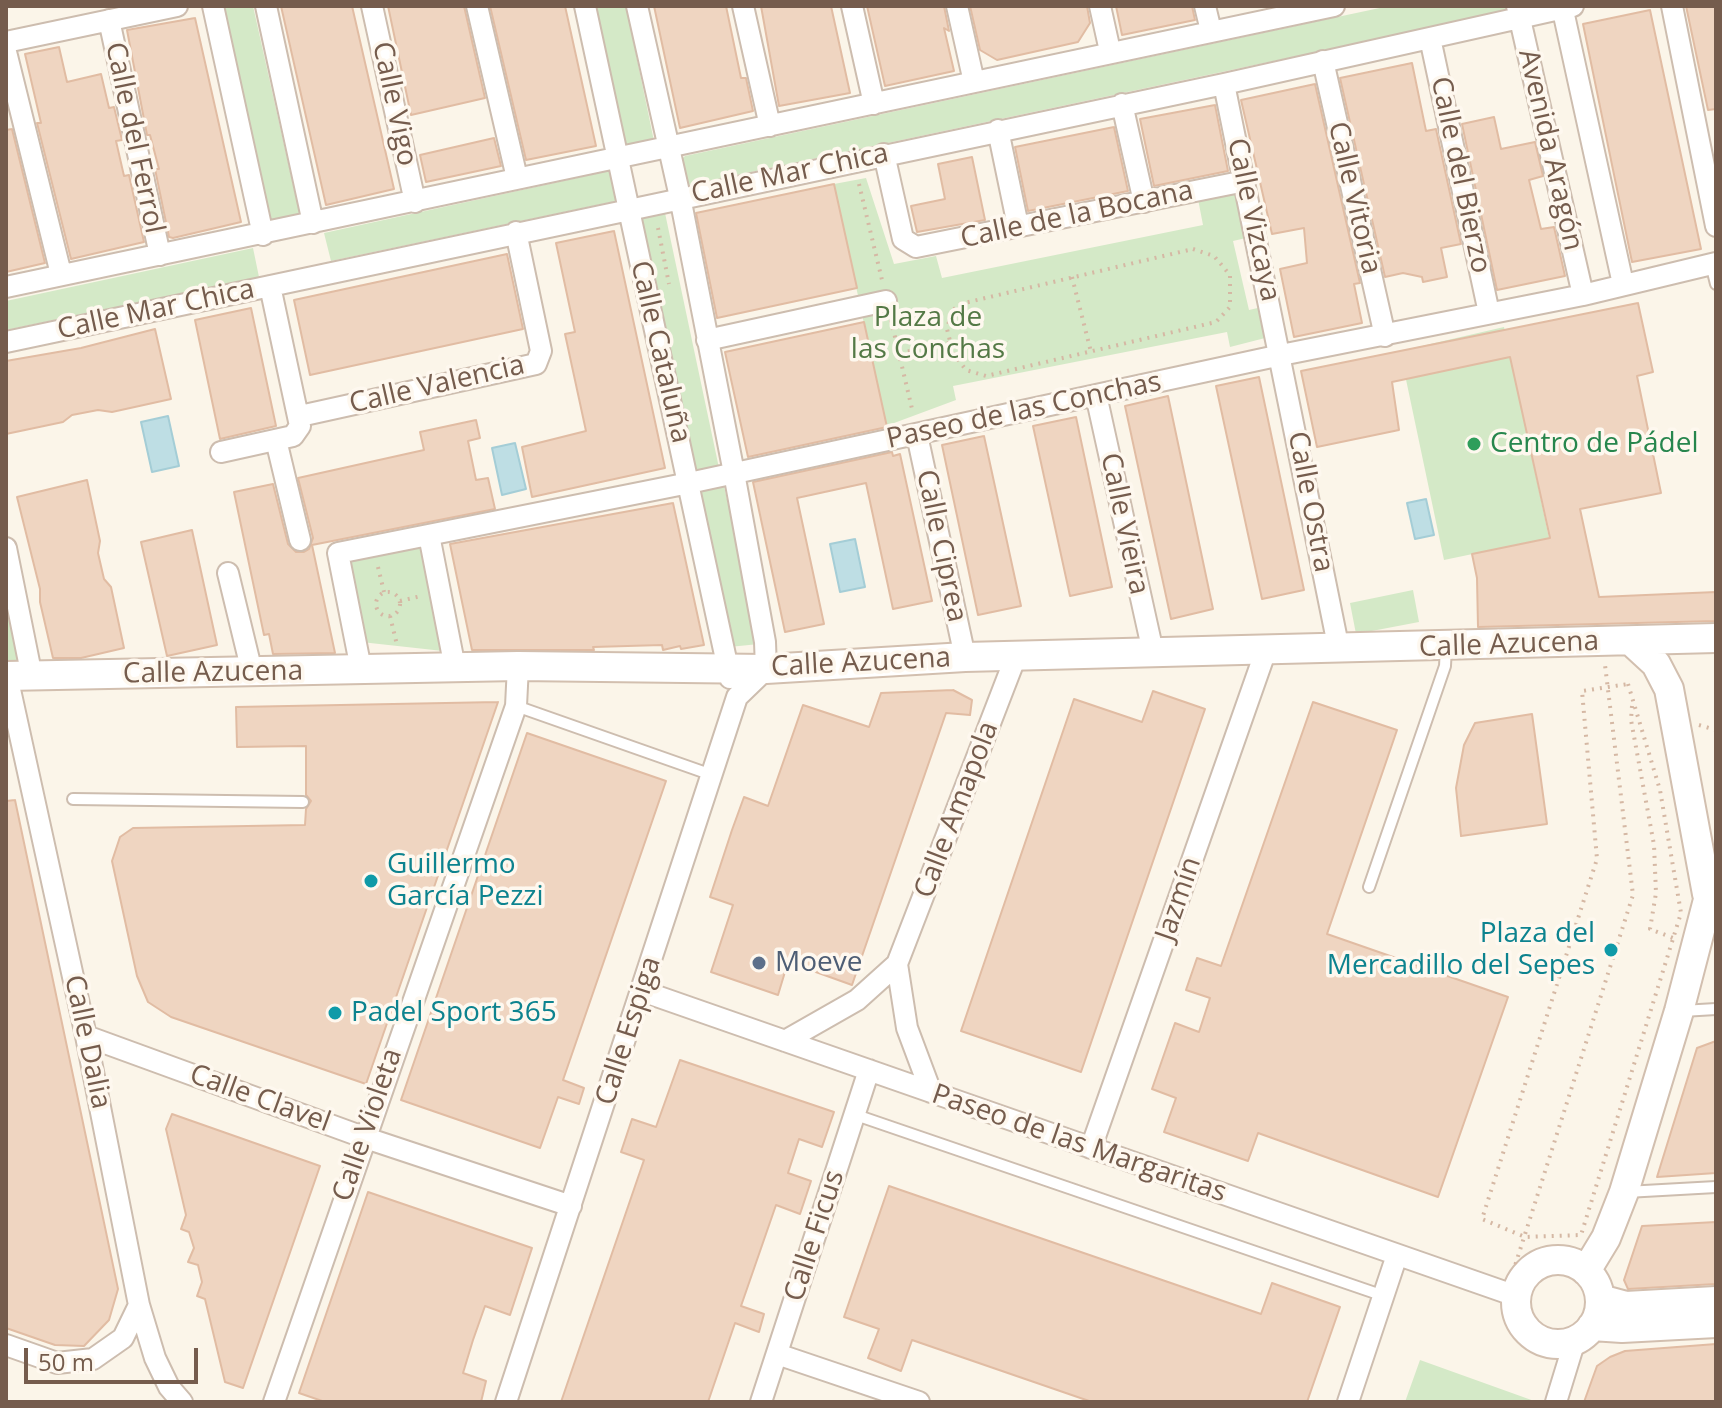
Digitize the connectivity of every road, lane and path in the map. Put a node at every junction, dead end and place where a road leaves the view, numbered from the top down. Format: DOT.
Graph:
graph roads {
  1 [pos="177,6"];
  2 [pos="213,6"];
  3 [pos="266,6"];
  4 [pos="372,6"];
  5 [pos="477,6"];
  6 [pos="585,6"];
  7 [pos="637,6"];
  8 [pos="743,6"];
  9 [pos="852,6"];
  10 [pos="957,6"];
  11 [pos="1100,6"];
  12 [pos="1205,6"];
  13 [pos="1672,6"];
  14 [pos="1321,7"];
  15 [pos="1566,7"];
  16 [pos="1518,12"];
  17 [pos="109,20"];
  18 [pos="1211,31"];
  19 [pos="1430,38"];
  20 [pos="6,42"];
  21 [pos="1110,51"];
  22 [pos="6,52"];
  23 [pos="1323,61"];
  24 [pos="974,82"];
  25 [pos="1224,84"];
  26 [pos="874,104"];
  27 [pos="1122,104"];
  28 [pos="770,126"];
  29 [pos="998,130"];
  30 [pos="670,148"];
  31 [pos="884,154"];
  32 [pos="616,158"];
  33 [pos="517,178"];
  34 [pos="1245,181"];
  35 [pos="680,197"];
  36 [pos="415,202"];
  37 [pos="1144,202"];
  38 [pos="628,207"];
  39 [pos="313,223"];
  40 [pos="685,223"];
  41 [pos="1018,226"];
  42 [pos="1716,226"];
  43 [pos="516,232"];
  44 [pos="634,233"];
  45 [pos="263,235"];
  46 [pos="160,255"];
  47 [pos="1714,270"];
  48 [pos="61,274"];
  49 [pos="1072,277"];
  50 [pos="1623,284"];
  51 [pos="270,286"];
  52 [pos="6,287"];
  53 [pos="1583,295"];
  54 [pos="886,301"];
  55 [pos="1489,313"];
  56 [pos="1385,336"];
  57 [pos="707,340"];
  58 [pos="6,342"];
  59 [pos="949,343"];
  60 [pos="1091,352"];
  61 [pos="900,353"];
  62 [pos="1281,355"];
  63 [pos="1096,395"];
  64 [pos="300,416"];
  65 [pos="917,435"];
  66 [pos="276,440"];
  67 [pos="221,452"];
  68 [pos="734,473"];
  69 [pos="689,483"];
  70 [pos="429,535"];
  71 [pos="300,540"];
  72 [pos="6,548"];
  73 [pos="377,561"];
  74 [pos="228,573"];
  75 [pos="384,592"];
  76 [pos="390,616"];
  77 [pos="1715,638"];
  78 [pos="1631,641"];
  79 [pos="1601,642"];
  80 [pos="397,645"];
  81 [pos="1446,647"];
  82 [pos="1266,650"];
  83 [pos="1339,650"];
  84 [pos="1153,652"];
  85 [pos="1016,656"];
  86 [pos="965,657"];
  87 [pos="518,666"];
  88 [pos="455,668"];
  89 [pos="361,669"];
  90 [pos="766,669"];
  91 [pos="727,670"];
  92 [pos="252,672"];
  93 [pos="1663,674"];
  94 [pos="15,676"];
  95 [pos="1608,686"];
  96 [pos="737,697"];
  97 [pos="1633,700"];
  98 [pos="516,706"];
  99 [pos="10,711"];
  100 [pos="712,775"];
  101 [pos="73,799"];
  102 [pos="303,802"];
  103 [pos="1704,814"];
  104 [pos="1712,882"];
  105 [pos="1369,887"];
  106 [pos="1673,938"];
  107 [pos="897,964"];
  108 [pos="642,991"];
  109 [pos="1716,1009"];
  110 [pos="1679,1011"];
  111 [pos="86,1036"];
  112 [pos="785,1041"];
  113 [pos="869,1070"];
  114 [pos="931,1092"];
  115 [pos="853,1114"];
  116 [pos="363,1137"];
  117 [pos="1091,1148"];
  118 [pos="1716,1187"];
  119 [pos="1624,1192"];
  120 [pos="571,1206"];
  121 [pos="1525,1237"];
  122 [pos="1397,1255"];
  123 [pos="1586,1271"];
  124 [pos="1511,1295"];
  125 [pos="1384,1296"];
  126 [pos="1716,1301"];
  127 [pos="139,1305"];
  128 [pos="1589,1322"];
  129 [pos="1716,1323"];
  130 [pos="6,1345"];
  131 [pos="777,1354"];
  132 [pos="182,1402"];
  133 [pos="274,1402"];
  134 [pos="506,1402"];
  135 [pos="761,1402"];
  136 [pos="919,1402"];
  137 [pos="1348,1402"];
  138 [pos="1556,1402"];
  1 -- 17 [label="street"];
  2 -- 45 [label="street"];
  3 -- 39 [label="street"];
  4 -- 36 [label="street, Calle Vigo"];
  5 -- 33 [label="street"];
  6 -- 32 [label="street, Calle Cataluña"];
  7 -- 30 [label="street, Calle Cataluña"];
  8 -- 28 [label="street"];
  9 -- 26 [label="street"];
  10 -- 24 [label="street"];
  11 -- 21 [label="street"];
  12 -- 18 [label="street"];
  13 -- 42 [label="street"];
  14 -- 18 [label="street, Calle Mar Chica"];
  15 -- 16 [label="street, Calle Mar Chica"];
  15 -- 50 [label="street, Avenida Aragón"];
  16 -- 19 [label="street, Calle Mar Chica"];
  16 -- 53 [label="street, Avenida Aragón"];
  17 -- 20 [label="street"];
  17 -- 46 [label="street, Calle del Ferrol"];
  18 -- 21 [label="street, Calle Mar Chica"];
  19 -- 23 [label="street, Calle Mar Chica"];
  19 -- 55 [label="street, Calle del Bierzo"];
  21 -- 24 [label="street, Calle Mar Chica"];
  22 -- 48 [label="street"];
  23 -- 25 [label="street, Calle Mar Chica"];
  23 -- 56 [label="street, Calle Vitoria"];
  24 -- 26 [label="street, Calle Mar Chica"];
  25 -- 27 [label="street, Calle Mar Chica"];
  25 -- 34 [label="street, Calle Vizcaya"];
  26 -- 28 [label="street, Calle Mar Chica"];
  27 -- 29 [label="street, Calle Mar Chica"];
  27 -- 37 [label="street"];
  28 -- 30 [label="street, Calle Mar Chica"];
  29 -- 31 [label="street, Calle Mar Chica"];
  29 -- 41 [label="street"];
  30 -- 32 [label="street, Calle Mar Chica"];
  30 -- 35 [label="street, Calle Cataluña"];
  31 -- 35 [label="street, Calle Mar Chica"];
  31 -- 41 [label="street, Calle de la Bocana"];
  32 -- 33 [label="street, Calle Mar Chica"];
  32 -- 38 [label="street, Calle Cataluña"];
  33 -- 36 [label="street, Calle Mar Chica"];
  34 -- 37 [label="street, Calle de la Bocana"];
  34 -- 62 [label="street, Calle Vizcaya"];
  35 -- 38 [label="street, Calle Mar Chica"];
  35 -- 40 [label="street, Calle Cataluña"];
  36 -- 39 [label="street, Calle Mar Chica"];
  37 -- 41 [label="street, Calle de la Bocana"];
  38 -- 43 [label="street, Calle Mar Chica"];
  38 -- 44 [label="street, Calle Cataluña"];
  39 -- 45 [label="street, Calle Mar Chica"];
  40 -- 44 [label="path"];
  40 -- 57 [label="street, Calle Cataluña"];
  43 -- 51 [label="street, Calle Mar Chica"];
  43 -- 64 [label="street, Calle Valencia"];
  44 -- 69 [label="street, Calle Cataluña"];
  45 -- 46 [label="street, Calle Mar Chica"];
  46 -- 48 [label="street, Calle Mar Chica"];
  47 -- 50 [label="street, Paseo de las Conchas"];
  48 -- 52 [label="street, Calle Mar Chica"];
  49 -- 59 [label="path"];
  49 -- 60 [label="path"];
  49 -- 60 [label="path"];
  50 -- 53 [label="street, Paseo de las Conchas"];
  51 -- 58 [label="street, Calle Mar Chica"];
  51 -- 64 [label="street"];
  53 -- 55 [label="street, Paseo de las Conchas"];
  54 -- 57 [label="street"];
  55 -- 56 [label="street, Paseo de las Conchas"];
  56 -- 62 [label="street, Paseo de las Conchas"];
  57 -- 68 [label="street, Calle Cataluña"];
  59 -- 60 [label="path"];
  59 -- 61 [label="path"];
  62 -- 63 [label="street, Paseo de las Conchas"];
  62 -- 83 [label="street, Calle Ostra"];
  63 -- 65 [label="street, Paseo de las Conchas"];
  63 -- 84 [label="street, Calle Vieira"];
  64 -- 66 [label="street"];
  65 -- 68 [label="street, Paseo de las Conchas"];
  65 -- 86 [label="street, Calle Ciprea"];
  66 -- 67 [label="street"];
  66 -- 71 [label="street"];
  68 -- 69 [label="street, Paseo de las Conchas"];
  68 -- 90 [label="street, Calle Cataluña"];
  69 -- 70 [label="street, Paseo de las Conchas"];
  69 -- 91 [label="street, Calle Cataluña"];
  70 -- 88 [label="street"];
  70 -- 89 [label="street, Paseo de las Conchas"];
  72 -- 94 [label="street, Calle Dalia"];
  73 -- 75 [label="path"];
  74 -- 92 [label="street"];
  75 -- 76 [label="path"];
  75 -- 76 [label="path"];
  76 -- 80 [label="path"];
  77 -- 78 [label="street, Calle Azucena"];
  77 -- 93 [label="street"];
  78 -- 79 [label="street, Calle Azucena"];
  78 -- 93 [label="street"];
  79 -- 81 [label="street, Calle Azucena"];
  79 -- 95 [label="path"];
  81 -- 83 [label="street, Calle Azucena"];
  81 -- 105 [label="lane"];
  82 -- 83 [label="street, Calle Azucena"];
  82 -- 84 [label="street, Calle Azucena"];
  82 -- 117 [label="street, Jazmín"];
  84 -- 85 [label="street, Calle Azucena"];
  85 -- 86 [label="street, Calle Azucena"];
  85 -- 107 [label="street, Calle Amapola"];
  86 -- 90 [label="street, Calle Azucena"];
  87 -- 88 [label="street, Calle Azucena"];
  87 -- 91 [label="street, Calle Azucena"];
  87 -- 98 [label="street, Calle Violeta"];
  88 -- 89 [label="street, Calle Azucena"];
  89 -- 92 [label="street, Calle Azucena"];
  90 -- 91 [label="street, Calle Azucena"];
  90 -- 96 [label="street, Calle Espiga"];
  91 -- 96 [label="street, Calle Cataluña"];
  92 -- 94 [label="street, Calle Azucena"];
  93 -- 103 [label="street"];
  94 -- 99 [label="street, Calle Dalia"];
  95 -- 97 [label="path"];
  95 -- 121 [label="path"];
  95 -- 121 [label="path"];
  96 -- 100 [label="street, Calle Espiga"];
  97 -- 106 [label="path"];
  97 -- 106 [label="path"];
  98 -- 100 [label="lane"];
  98 -- 116 [label="street, Calle Violeta"];
  99 -- 111 [label="street, Calle Dalia"];
  100 -- 108 [label="street, Calle Espiga"];
  101 -- 102 [label="lane"];
  103 -- 104 [label="street"];
  104 -- 110 [label="street"];
  106 -- 121 [label="path"];
  107 -- 112 [label="street, Calle Amapola"];
  107 -- 114 [label="street"];
  108 -- 112 [label="street, Paseo de las Margaritas"];
  108 -- 120 [label="street, Calle Espiga"];
  109 -- 110 [label="lane"];
  110 -- 119 [label="street"];
  111 -- 116 [label="street, Calle Clavel"];
  111 -- 127 [label="street, Calle Dalia"];
  112 -- 113 [label="street, Paseo de las Margaritas"];
  113 -- 114 [label="street, Paseo de las Margaritas"];
  113 -- 115 [label="street, Calle Ficus"];
  114 -- 117 [label="street, Paseo de las Margaritas"];
  115 -- 125 [label="lane"];
  115 -- 131 [label="street, Calle Ficus"];
  116 -- 120 [label="street, Calle Clavel"];
  116 -- 133 [label="street, Calle Violeta"];
  117 -- 122 [label="street, Paseo de las Margaritas"];
  118 -- 119 [label="lane"];
  119 -- 123 [label="street"];
  120 -- 134 [label="street, Calle Espiga"];
  121 -- 124 [label="path"];
  122 -- 124 [label="street, Paseo de las Margaritas"];
  122 -- 125 [label="street"];
  123 -- 124 [label="street"];
  123 -- 128 [label="street"];
  124 -- 128 [label="street"];
  125 -- 137 [label="street"];
  126 -- 128 [label="street"];
  127 -- 130 [label="street"];
  127 -- 132 [label="street, Calle Dalia"];
  128 -- 129 [label="street"];
  128 -- 138 [label="street"];
  131 -- 135 [label="street, Calle Ficus"];
  131 -- 136 [label="street"];
}
